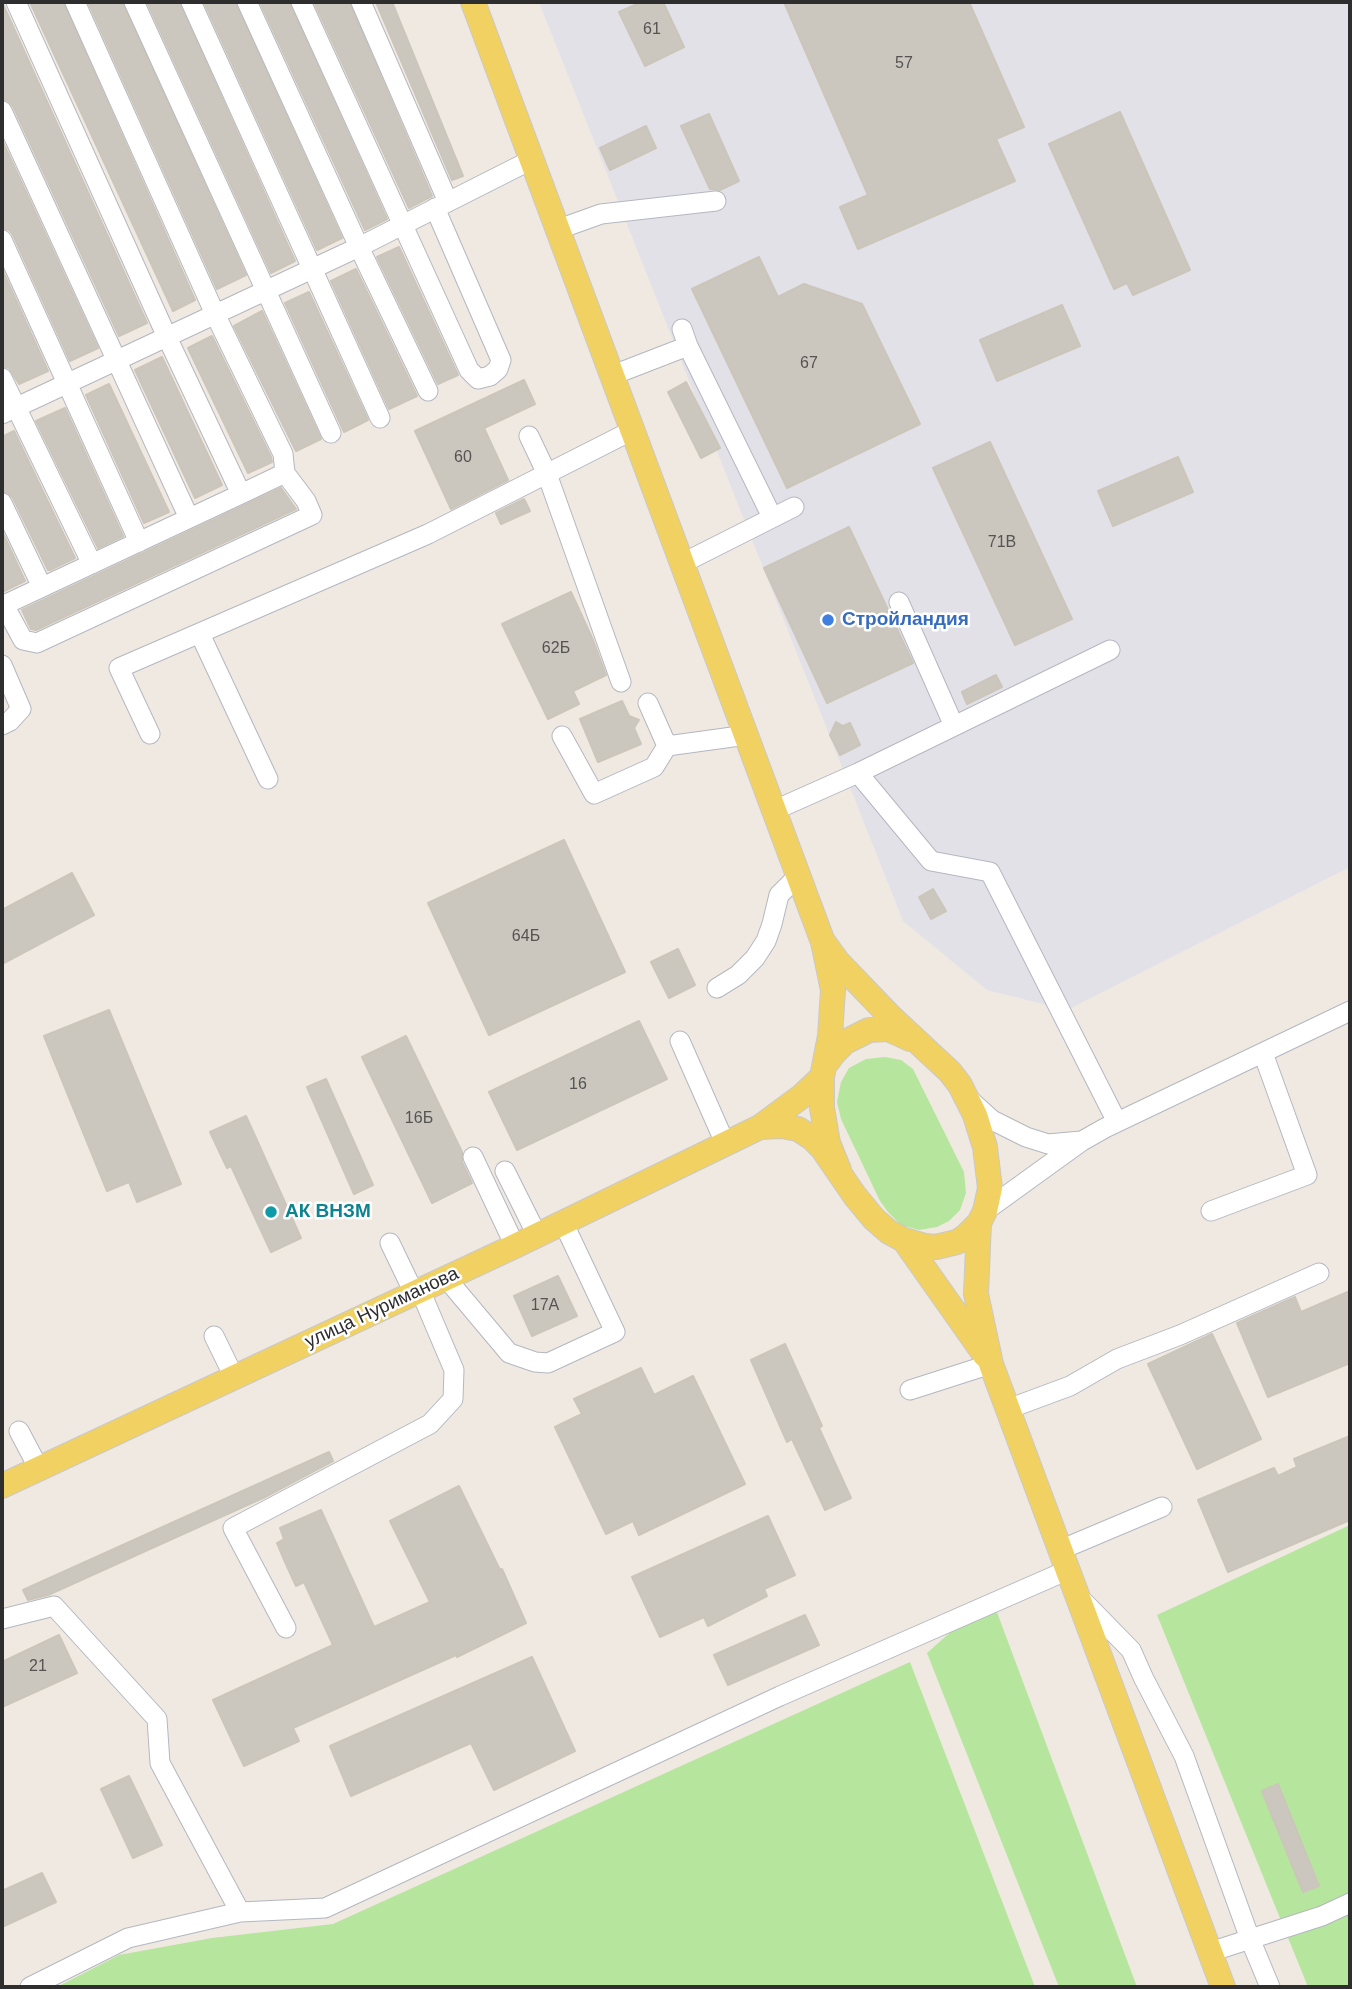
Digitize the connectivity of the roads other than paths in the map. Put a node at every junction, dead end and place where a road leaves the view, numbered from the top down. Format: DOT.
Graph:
graph roads {
  1 [pos="16,2"];
  2 [pos="75,2"];
  3 [pos="134,2"];
  4 [pos="191,2"];
  5 [pos="247,2"];
  6 [pos="301,2"];
  7 [pos="361,2"];
  8 [pos="476,3"];
  9 [pos="2,111"];
  10 [pos="533,159"];
  11 [pos="716,201"];
  12 [pos="441,205"];
  13 [pos="403,225"];
  14 [pos="559,229"];
  15 [pos="2,240"];
  16 [pos="359,247"];
  17 [pos="313,268"];
  18 [pos="266,290"];
  19 [pos="215,314"];
  20 [pos="167,337"];
  21 [pos="116,361"];
  22 [pos="613,376"];
  23 [pos="2,378"];
  24 [pos="68,383"];
  25 [pos="428,391"];
  26 [pos="8,411"];
  27 [pos="380,418"];
  28 [pos="633,430"];
  29 [pos="331,433"];
  30 [pos="529,436"];
  31 [pos="285,473"];
  32 [pos="547,474"];
  33 [pos="241,494"];
  34 [pos="2,503"];
  35 [pos="794,507"];
  36 [pos="772,517"];
  37 [pos="189,518"];
  38 [pos="139,542"];
  39 [pos="683,563"];
  40 [pos="92,564"];
  41 [pos="42,587"];
  42 [pos="900,602"];
  43 [pos="3,606"];
  44 [pos="200,634"];
  45 [pos="1110,650"];
  46 [pos="2,666"];
  47 [pos="621,682"];
  48 [pos="648,703"];
  49 [pos="2,725"];
  50 [pos="954,726"];
  51 [pos="150,734"];
  52 [pos="562,736"];
  53 [pos="747,736"];
  54 [pos="667,746"];
  55 [pos="858,773"];
  56 [pos="268,779"];
  57 [pos="775,810"];
  58 [pos="799,875"];
  59 [pos="823,942"];
  60 [pos="717,988"];
  61 [pos="1350,1011"];
  62 [pos="680,1041"];
  63 [pos="925,1049"];
  64 [pos="1263,1053"];
  65 [pos="823,1072"];
  66 [pos="968,1099"];
  67 [pos="1117,1122"];
  68 [pos="760,1128"];
  69 [pos="1082,1141"];
  70 [pos="725,1143"];
  71 [pos="473,1157"];
  72 [pos="839,1170"];
  73 [pos="505,1171"];
  74 [pos="1211,1212"];
  75 [pos="982,1217"];
  76 [pos="564,1222"];
  77 [pos="537,1235"];
  78 [pos="904,1240"];
  79 [pos="390,1243"];
  80 [pos="515,1245"];
  81 [pos="1319,1273"];
  82 [pos="446,1278"];
  83 [pos="417,1291"];
  84 [pos="214,1336"];
  85 [pos="991,1364"];
  86 [pos="234,1377"];
  87 [pos="910,1390"];
  88 [pos="1008,1409"];
  89 [pos="19,1431"];
  90 [pos="38,1469"];
  91 [pos="2,1486"];
  92 [pos="1162,1507"];
  93 [pos="1064,1560"];
  94 [pos="1078,1596"];
  95 [pos="2,1619"];
  96 [pos="286,1628"];
  97 [pos="1350,1903"];
  98 [pos="240,1912"];
  99 [pos="1250,1939"];
  100 [pos="1210,1952"];
  101 [pos="30,1987"];
  102 [pos="1223,1987"];
  103 [pos="1270,1987"];
  1 -- 20 [label="street"];
  2 -- 19 [label="street"];
  3 -- 18 [label="street"];
  4 -- 17 [label="street"];
  5 -- 16 [label="street"];
  6 -- 13 [label="street"];
  7 -- 12 [label="street"];
  8 -- 10 [label="main road"];
  9 -- 21 [label="street"];
  10 -- 12 [label="street"];
  10 -- 14 [label="main road"];
  11 -- 14 [label="street"];
  12 -- 13 [label="street"];
  12 -- 13 [label="street"];
  13 -- 16 [label="street"];
  14 -- 22 [label="main road"];
  15 -- 24 [label="street"];
  16 -- 17 [label="street"];
  16 -- 25 [label="street"];
  17 -- 18 [label="street"];
  17 -- 27 [label="street"];
  18 -- 19 [label="street"];
  18 -- 29 [label="street"];
  19 -- 20 [label="street"];
  19 -- 31 [label="street"];
  20 -- 21 [label="street"];
  20 -- 33 [label="street"];
  21 -- 24 [label="street"];
  21 -- 37 [label="street"];
  22 -- 28 [label="main road"];
  22 -- 36 [label="street"];
  23 -- 26 [label="street"];
  24 -- 26 [label="street"];
  24 -- 38 [label="street"];
  26 -- 40 [label="street"];
  28 -- 32 [label="street"];
  28 -- 39 [label="main road"];
  30 -- 32 [label="street"];
  31 -- 33 [label="street"];
  31 -- 43 [label="street"];
  32 -- 44 [label="street"];
  32 -- 47 [label="street"];
  33 -- 37 [label="street"];
  34 -- 41 [label="street"];
  35 -- 36 [label="street"];
  36 -- 39 [label="street"];
  37 -- 38 [label="street"];
  38 -- 40 [label="street"];
  39 -- 53 [label="main road"];
  40 -- 41 [label="street"];
  41 -- 43 [label="street"];
  42 -- 50 [label="street"];
  44 -- 51 [label="street"];
  44 -- 56 [label="street"];
  45 -- 50 [label="street"];
  46 -- 49 [label="street"];
  48 -- 54 [label="street"];
  50 -- 55 [label="street"];
  52 -- 54 [label="street"];
  53 -- 54 [label="street"];
  53 -- 57 [label="main road"];
  55 -- 57 [label="street"];
  55 -- 67 [label="street"];
  57 -- 58 [label="main road"];
  58 -- 59 [label="main road"];
  58 -- 60 [label="street"];
  59 -- 63 [label="main road"];
  59 -- 65 [label="main road"];
  61 -- 64 [label="street"];
  62 -- 70 [label="street"];
  63 -- 65 [label="main road"];
  63 -- 66 [label="main road"];
  64 -- 67 [label="street"];
  64 -- 74 [label="street"];
  65 -- 68 [label="main road"];
  65 -- 72 [label="main road"];
  66 -- 69 [label="street"];
  66 -- 75 [label="main road"];
  67 -- 69 [label="street"];
  68 -- 70 [label="main road, улица Нуриманова"];
  68 -- 72 [label="main road"];
  69 -- 75 [label="street"];
  70 -- 76 [label="main road, улица Нуриманова"];
  71 -- 80 [label="street"];
  72 -- 78 [label="main road"];
  73 -- 77 [label="street"];
  75 -- 78 [label="main road"];
  75 -- 85 [label="main road"];
  76 -- 77 [label="main road, улица Нуриманова"];
  76 -- 82 [label="street"];
  77 -- 80 [label="main road, улица Нуриманова"];
  78 -- 85 [label="main road"];
  79 -- 83 [label="street"];
  80 -- 82 [label="main road, улица Нуриманова"];
  81 -- 88 [label="street"];
  82 -- 83 [label="main road, улица Нуриманова"];
  83 -- 86 [label="main road, улица Нуриманова"];
  83 -- 96 [label="street"];
  84 -- 86 [label="street"];
  85 -- 87 [label="street"];
  85 -- 88 [label="main road"];
  86 -- 90 [label="main road, улица Нуриманова"];
  88 -- 93 [label="main road"];
  89 -- 90 [label="street"];
  90 -- 91 [label="main road, улица Нуриманова"];
  92 -- 93 [label="street"];
  93 -- 94 [label="main road"];
  93 -- 98 [label="street"];
  94 -- 99 [label="street"];
  94 -- 100 [label="main road"];
  95 -- 98 [label="street"];
  97 -- 99 [label="street"];
  98 -- 101 [label="street"];
  99 -- 100 [label="street"];
  99 -- 103 [label="street"];
  100 -- 102 [label="main road"];
}
